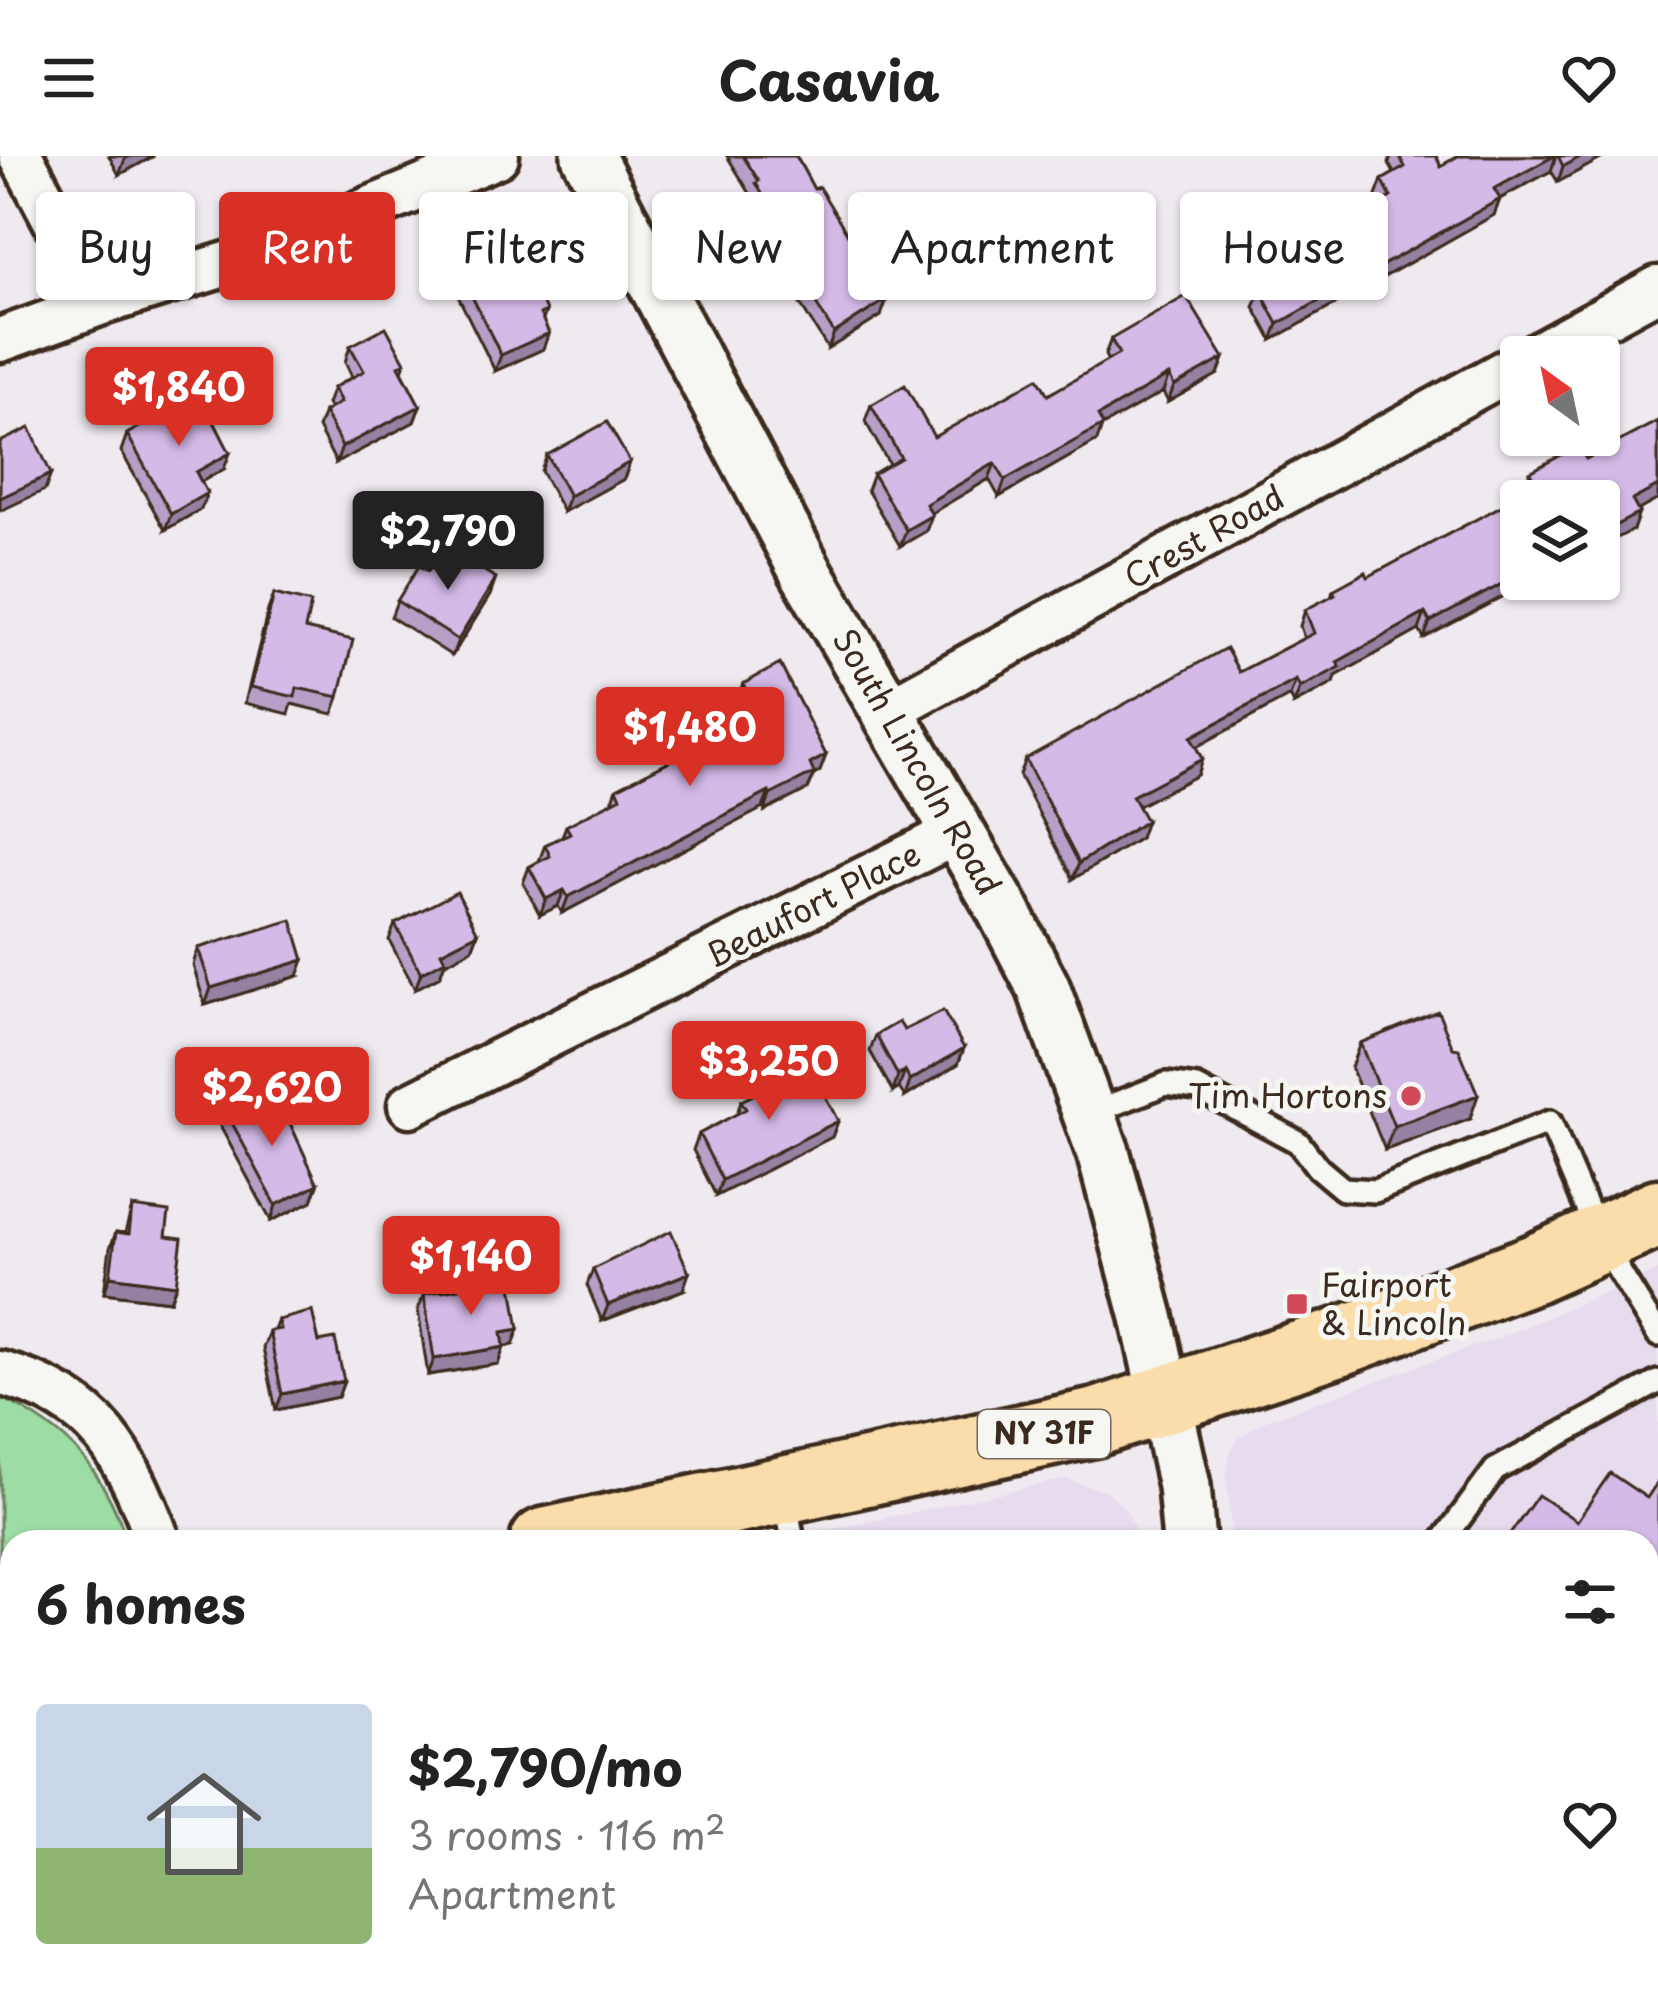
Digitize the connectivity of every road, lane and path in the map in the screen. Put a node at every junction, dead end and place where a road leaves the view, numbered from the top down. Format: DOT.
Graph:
graph roads {
  1 [pos="21,156"];
  2 [pos="497,156"];
  3 [pos="588,156"];
  4 [pos="1658,288"];
  5 [pos="99,304"];
  6 [pos="1570,336"];
  7 [pos="0,340"];
  8 [pos="1500,375"];
  9 [pos="887,711"];
  10 [pos="958,832"];
  11 [pos="410,1105"];
  12 [pos="1090,1113"];
  13 [pos="1629,1227"];
  14 [pos="1658,1335"];
  15 [pos="0,1373"];
  16 [pos="1658,1382"];
  17 [pos="1166,1400"];
  18 [pos="789,1515"];
  19 [pos="154,1530"];
  20 [pos="656,1530"];
  21 [pos="1188,1530"];
  22 [pos="1451,1530"];
  1 -- 5 [label="street"];
  2 -- 5 [label="street"];
  3 -- 9 [label="street, South Lincoln Road"];
  4 -- 6 [label="street"];
  5 -- 7 [label="street"];
  8 -- 9 [label="street, Crest Road"];
  9 -- 10 [label="street, South Lincoln Road"];
  10 -- 11 [label="street, Beaufort Place"];
  10 -- 12 [label="street, South Lincoln Road"];
  12 -- 13 [label="lane"];
  12 -- 17 [label="street, South Lincoln Road"];
  13 -- 14 [label="lane"];
  13 -- 17 [label="main road, NY 31F"];
  15 -- 19 [label="street"];
  16 -- 22 [label="lane"];
  17 -- 18 [label="main road, NY 31F"];
  17 -- 21 [label="street, South Lincoln Road"];
  18 -- 20 [label="main road, NY 31F"];
}
